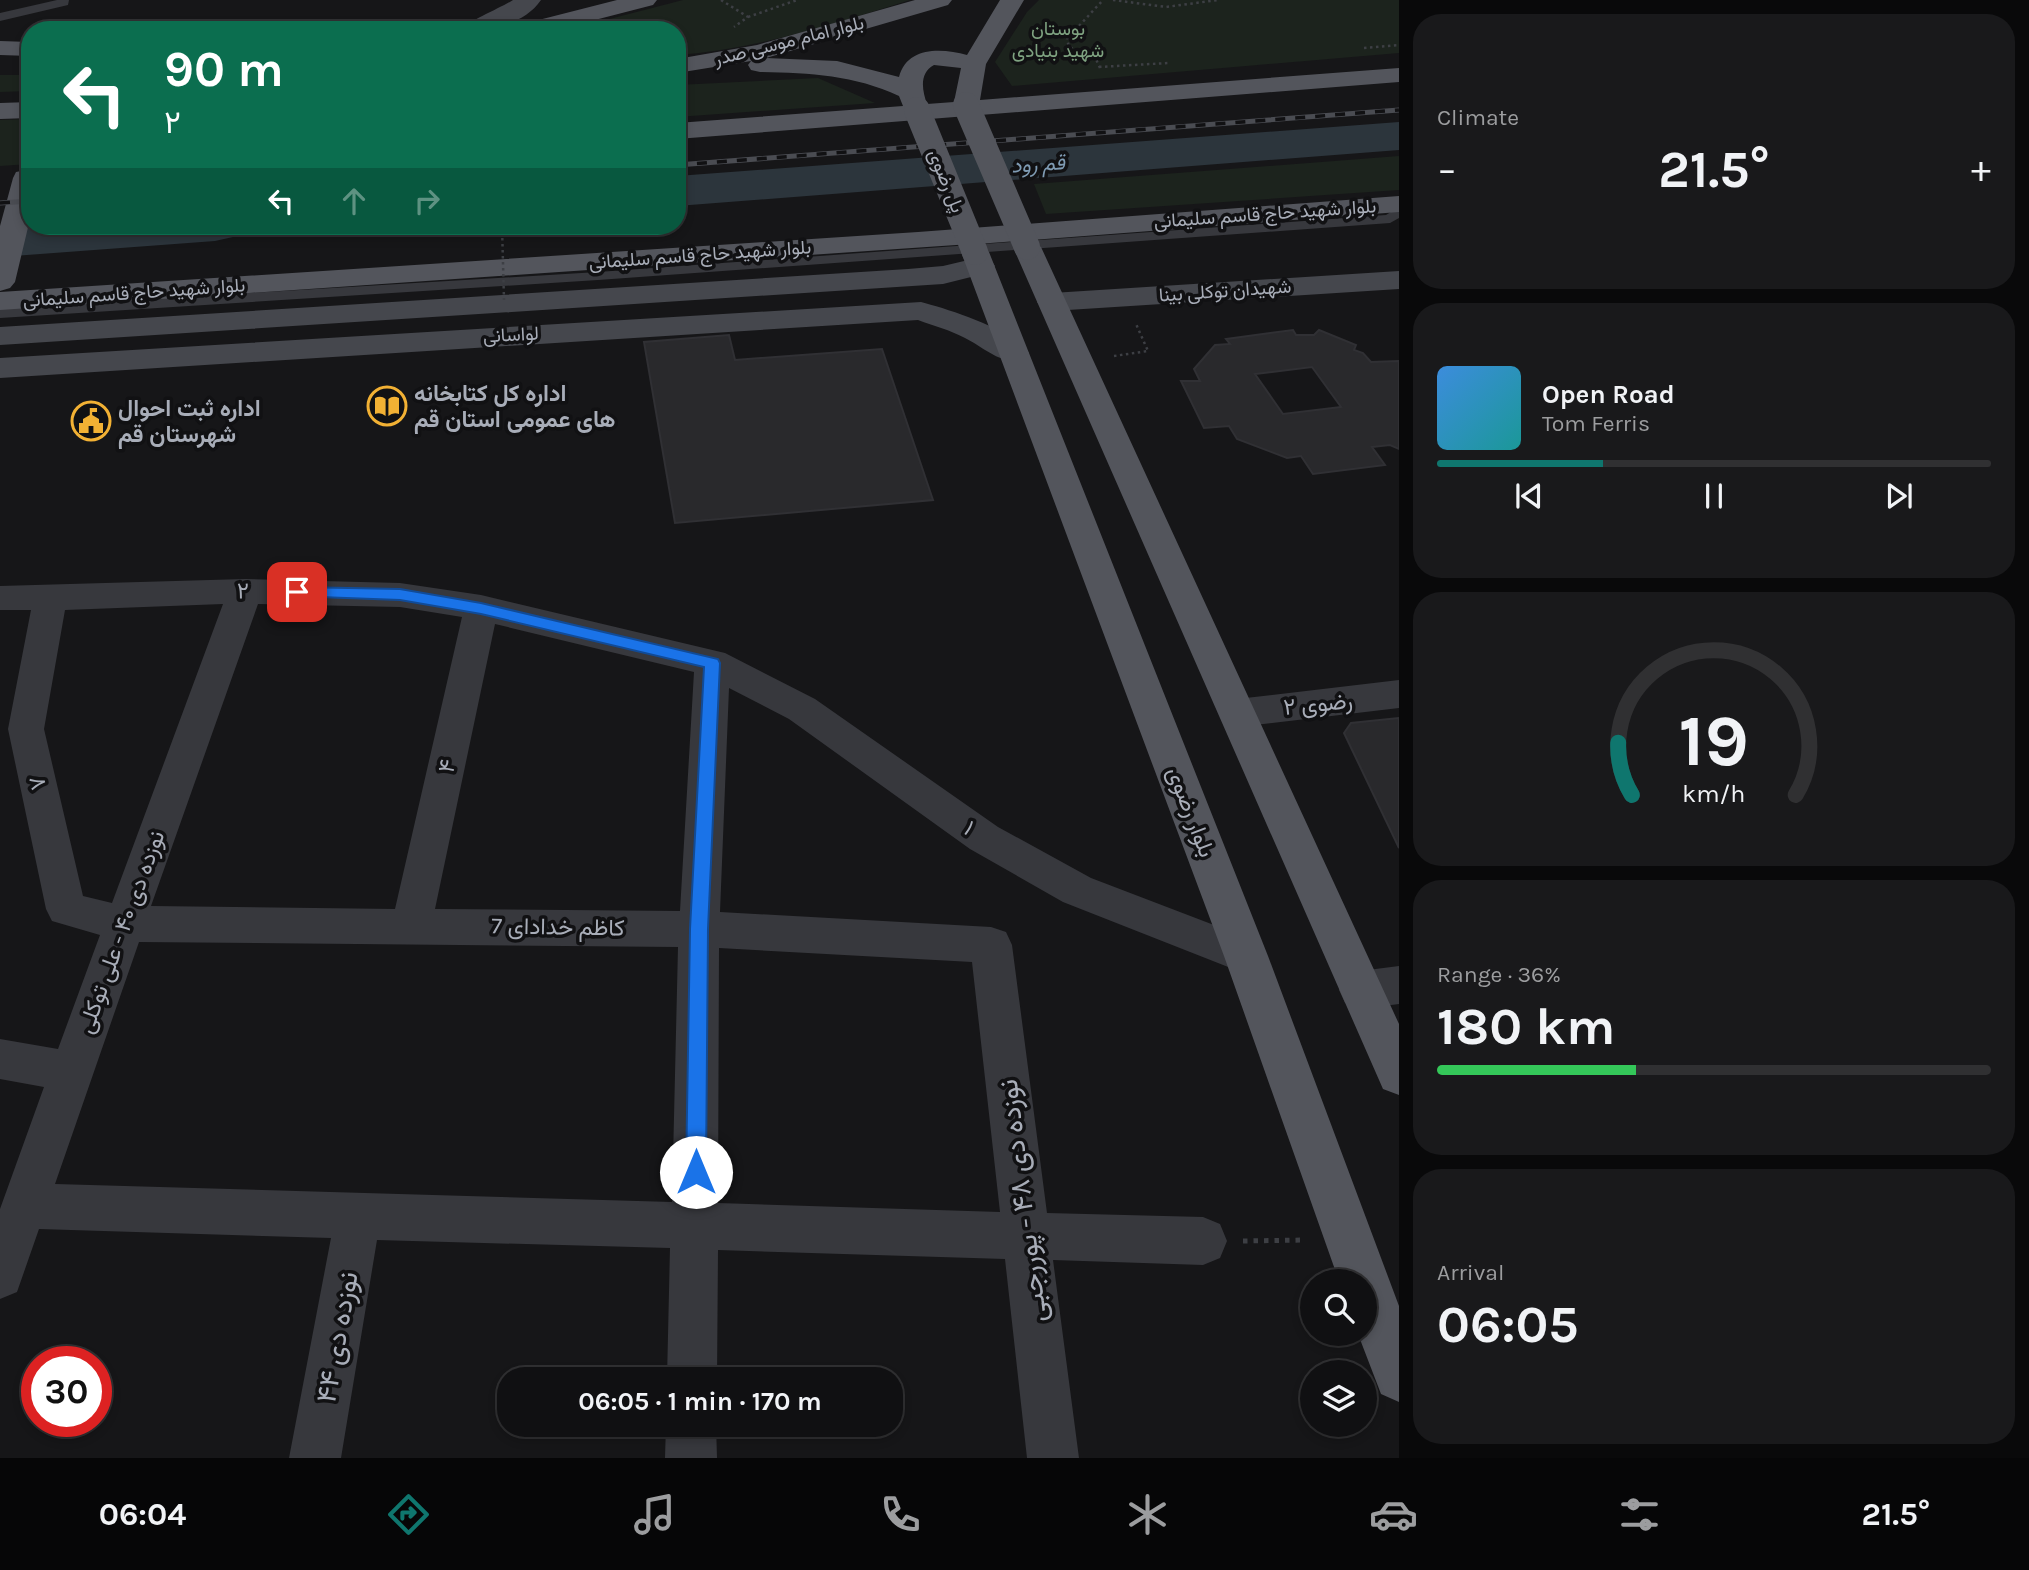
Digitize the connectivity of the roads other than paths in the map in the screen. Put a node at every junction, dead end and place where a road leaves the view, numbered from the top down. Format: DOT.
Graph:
graph roads {
  1 [pos="63,0"];
  2 [pos="529,0"];
  3 [pos="645,0"];
  4 [pos="940,0"];
  5 [pos="1012,0"];
  6 [pos="0,17"];
  7 [pos="494,21"];
  8 [pos="562,21"];
  9 [pos="0,48"];
  10 [pos="21,49"];
  11 [pos="974,64"];
  12 [pos="686,65"];
  13 [pos="686,66"];
  14 [pos="1399,75"];
  15 [pos="913,101"];
  16 [pos="21,110"];
  17 [pos="0,111"];
  18 [pos="686,130"];
  19 [pos="19,178"];
  20 [pos="1399,204"];
  21 [pos="1399,211"];
  22 [pos="978,259"];
  23 [pos="908,278"];
  24 [pos="1399,280"];
  25 [pos="0,282"];
  26 [pos="0,301"];
  27 [pos="1052,302"];
  28 [pos="921,311"];
  29 [pos="0,313"];
  30 [pos="0,335"];
  31 [pos="1014,353"];
  32 [pos="0,368"];
  33 [pos="245,591"];
  34 [pos="0,598"];
  35 [pos="50,598"];
  36 [pos="481,608"];
  37 [pos="712,663"];
  38 [pos="1399,694"];
  39 [pos="1237,713"];
  40 [pos="13,728"];
  41 [pos="124,923"];
  42 [pos="412,924"];
  43 [pos="699,929"];
  44 [pos="990,945"];
  45 [pos="1246,956"];
  46 [pos="1379,987"];
  47 [pos="0,1059"];
  48 [pos="71,1072"];
  49 [pos="1399,1074"];
  50 [pos="24,1206"];
  51 [pos="358,1216"];
  52 [pos="696,1227"];
  53 [pos="1026,1236"];
  54 [pos="1203,1241"];
  55 [pos="0,1275"];
  56 [pos="692,1367"];
  57 [pos="1399,1376"];
  58 [pos="691,1437"];
  59 [pos="315,1458"];
  60 [pos="691,1458"];
  61 [pos="1053,1458"];
  1 -- 6 [label="lane"];
  2 -- 7 [label="main road"];
  3 -- 8 [label="main road"];
  4 -- 12 [label="main road, بلوار امام موسی صدر"];
  5 -- 11 [label="main road"];
  9 -- 10 [label="main road"];
  11 -- 15 [label="main road"];
  11 -- 27 [label="main road, bridge"];
  13 -- 15 [label="main road"];
  14 -- 18 [label="main road"];
  15 -- 22 [label="main road, پل رضوی, bridge"];
  16 -- 17 [label="main road"];
  19 -- 25 [label="main road"];
  20 -- 26 [label="main road, بلوار شهید حاج قاسم سلیمانی"];
  21 -- 29 [label="lane"];
  22 -- 23 [label="main road, لواسانی"];
  22 -- 31 [label="main road, بلوار رضوی"];
  23 -- 28 [label="main road"];
  23 -- 30 [label="main road, لواسانی"];
  24 -- 27 [label="main road, شهیدان توکلی بینا"];
  27 -- 39 [label="main road"];
  28 -- 31 [label="main road, لواسانی"];
  28 -- 32 [label="main road, لواسانی"];
  31 -- 45 [label="main road, بلوار رضوی"];
  33 -- 35 [label="street, ۲"];
  33 -- 36 [label="street, ۲"];
  33 -- 41 [label="street, نوزده دی ۴۰ - علی توکلی"];
  34 -- 35 [label="street, ۲"];
  35 -- 40 [label="street, ۸"];
  36 -- 37 [label="street, ۲"];
  36 -- 42 [label="street, ۴"];
  37 -- 43 [label="street"];
  37 -- 45 [label="street, ۱"];
  38 -- 39 [label="street, رضوی ۲"];
  39 -- 46 [label="main road"];
  40 -- 41 [label="street, ۸"];
  41 -- 42 [label="street, 7 کاظم خدادای"];
  41 -- 48 [label="street, نوزده دی ۴۰ - علی توکلی"];
  42 -- 43 [label="street, 7 کاظم خدادای"];
  43 -- 44 [label="street, 7 کاظم خدادای"];
  43 -- 52 [label="street"];
  44 -- 53 [label="street, نوزده دی ۴۸ - پوررجبی"];
  45 -- 57 [label="main road, بلوار رضوی"];
  46 -- 49 [label="main road"];
  47 -- 48 [label="street"];
  48 -- 50 [label="street, نوزده دی ۴۰ - علی توکلی"];
  50 -- 51 [label="street"];
  50 -- 55 [label="street, نوزده دی ۴۰ - علی توکلی"];
  51 -- 52 [label="street"];
  51 -- 59 [label="street, نوزده دی ۴۴"];
  52 -- 53 [label="street"];
  52 -- 56 [label="street"];
  53 -- 54 [label="street"];
  53 -- 61 [label="street, نوزده دی ۴۸ - پوررجبی"];
  58 -- 60 [label="street"];
}
